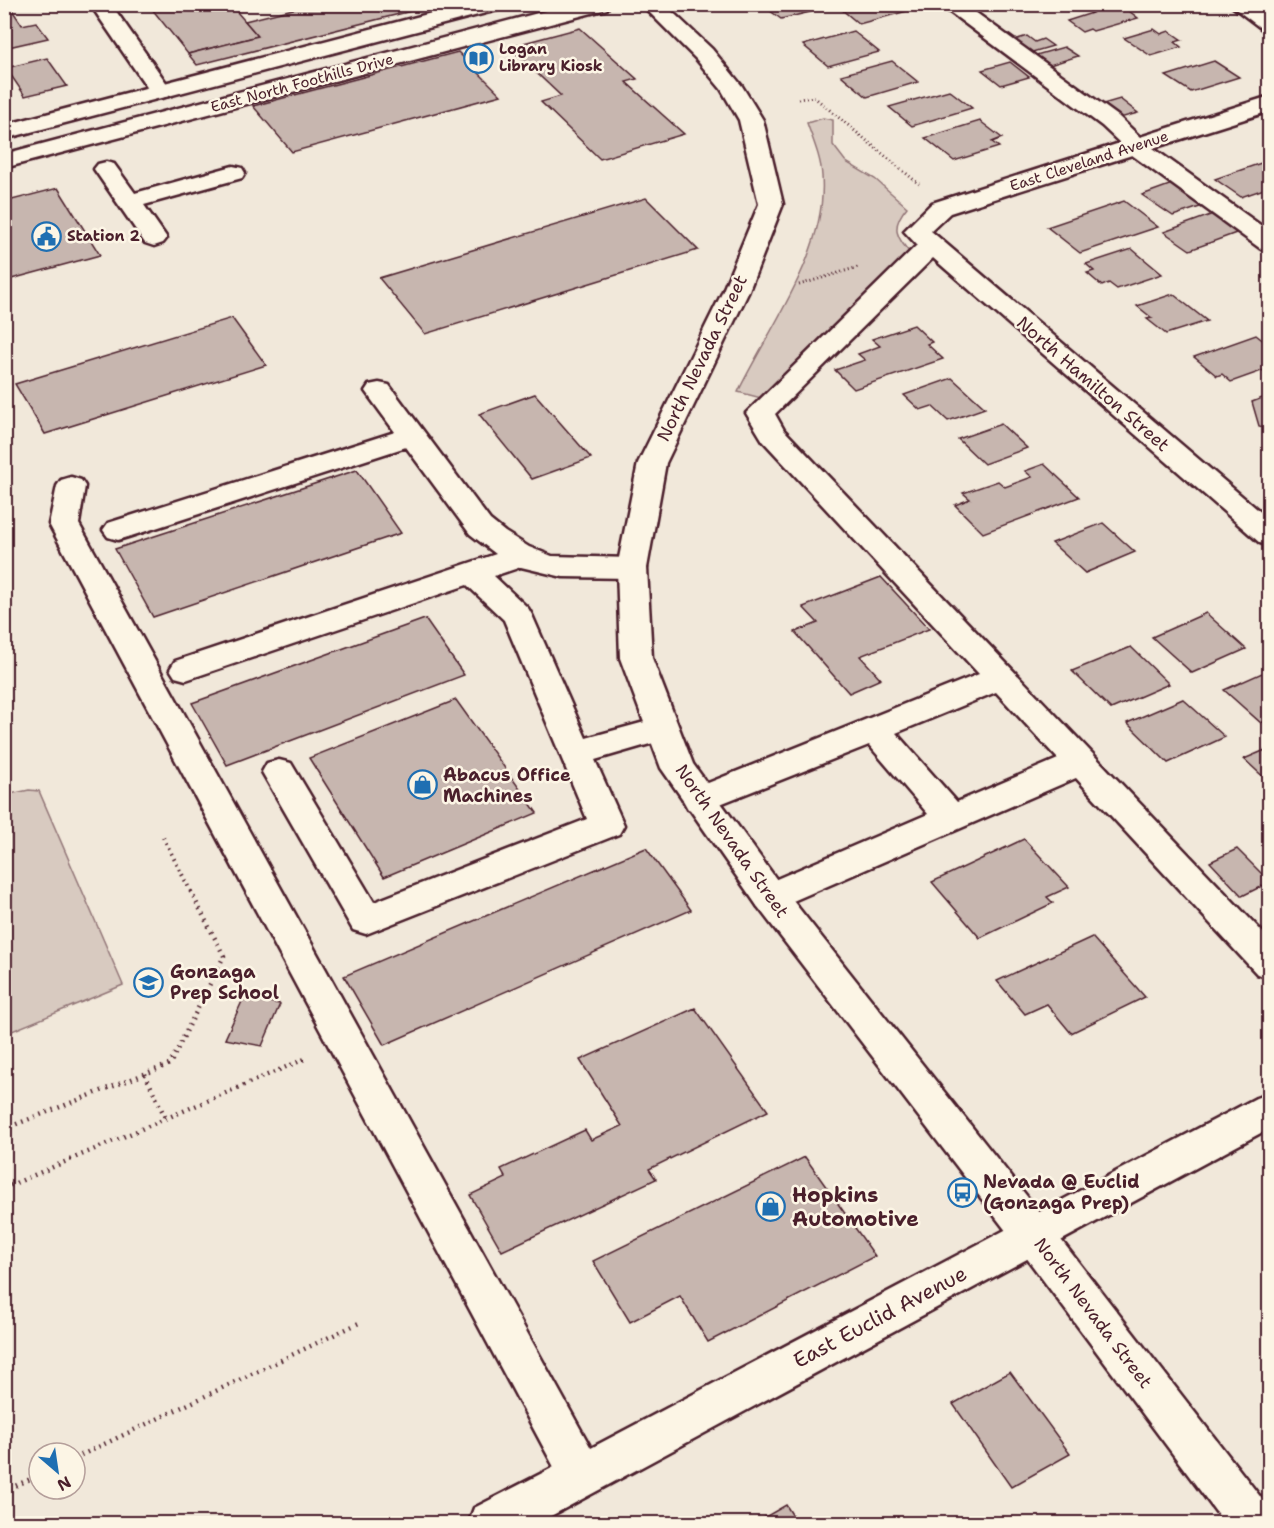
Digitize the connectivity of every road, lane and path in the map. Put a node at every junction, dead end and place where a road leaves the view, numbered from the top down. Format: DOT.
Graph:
graph roads {
  1 [pos="100,4"];
  2 [pos="493,4"];
  3 [pos="599,4"];
  4 [pos="651,4"];
  5 [pos="949,4"];
  6 [pos="1239,4"];
  7 [pos="1269,24"];
  8 [pos="161,91"];
  9 [pos="798,99"];
  10 [pos="1269,103"];
  11 [pos="4,132"];
  12 [pos="1135,146"];
  13 [pos="4,161"];
  14 [pos="106,169"];
  15 [pos="233,173"];
  16 [pos="920,185"];
  17 [pos="129,202"];
  18 [pos="154,238"];
  19 [pos="924,238"];
  20 [pos="1269,244"];
  21 [pos="863,265"];
  22 [pos="799,285"];
  23 [pos="379,391"];
  24 [pos="413,436"];
  25 [pos="71,486"];
  26 [pos="118,531"];
  27 [pos="1269,536"];
  28 [pos="522,556"];
  29 [pos="632,568"];
  30 [pos="472,573"];
  31 [pos="186,669"];
  32 [pos="1001,678"];
  33 [pos="663,729"];
  34 [pos="874,729"];
  35 [pos="576,753"];
  36 [pos="1080,763"];
  37 [pos="279,772"];
  38 [pos="700,800"];
  39 [pos="951,818"];
  40 [pos="163,837"];
  41 [pos="770,897"];
  42 [pos="1269,964"];
  43 [pos="312,1056"];
  44 [pos="145,1074"];
  45 [pos="1269,1109"];
  46 [pos="166,1119"];
  47 [pos="4,1130"];
  48 [pos="4,1188"];
  49 [pos="1034,1236"];
  50 [pos="361,1322"];
  51 [pos="87,1452"];
  52 [pos="582,1475"];
  53 [pos="27,1480"];
  54 [pos="4,1491"];
  55 [pos="1269,1516"];
  56 [pos="490,1524"];
  57 [pos="1255,1524"];
  1 -- 8 [label="main road"];
  2 -- 8 [label="main road, East North Foothills Drive"];
  3 -- 13 [label="main road, East North Foothills Drive"];
  4 -- 29 [label="main road, North Nevada Street"];
  5 -- 12 [label="main road"];
  6 -- 7 [label="main road"];
  8 -- 11 [label="main road, East North Foothills Drive"];
  9 -- 16 [label="path"];
  10 -- 12 [label="main road, East Cleveland Avenue"];
  12 -- 19 [label="main road, East Cleveland Avenue"];
  12 -- 20 [label="main road"];
  14 -- 17 [label="main road"];
  15 -- 17 [label="main road"];
  17 -- 18 [label="main road"];
  19 -- 27 [label="main road, North Hamilton Street"];
  19 -- 32 [label="main road, East Cleveland Avenue"];
  21 -- 22 [label="path"];
  23 -- 24 [label="main road"];
  24 -- 26 [label="main road"];
  24 -- 28 [label="main road"];
  25 -- 52 [label="main road"];
  28 -- 29 [label="main road"];
  28 -- 30 [label="main road"];
  29 -- 33 [label="main road, North Nevada Street"];
  30 -- 31 [label="main road"];
  30 -- 35 [label="main road"];
  32 -- 34 [label="main road"];
  32 -- 36 [label="main road"];
  33 -- 35 [label="main road"];
  33 -- 38 [label="main road, North Nevada Street"];
  34 -- 38 [label="main road"];
  34 -- 39 [label="main road"];
  35 -- 37 [label="main road"];
  36 -- 39 [label="main road"];
  36 -- 42 [label="main road"];
  38 -- 41 [label="main road, North Nevada Street"];
  39 -- 41 [label="main road"];
  40 -- 44 [label="path"];
  41 -- 49 [label="main road, North Nevada Street"];
  43 -- 46 [label="path"];
  44 -- 46 [label="path"];
  44 -- 47 [label="path"];
  45 -- 49 [label="main road, East Euclid Avenue"];
  46 -- 48 [label="path"];
  49 -- 52 [label="main road, East Euclid Avenue"];
  49 -- 57 [label="main road, North Nevada Street"];
  50 -- 51 [label="path"];
  52 -- 56 [label="main road, East Euclid Avenue"];
  53 -- 54 [label="path"];
  55 -- 57 [label="main road"];
}
